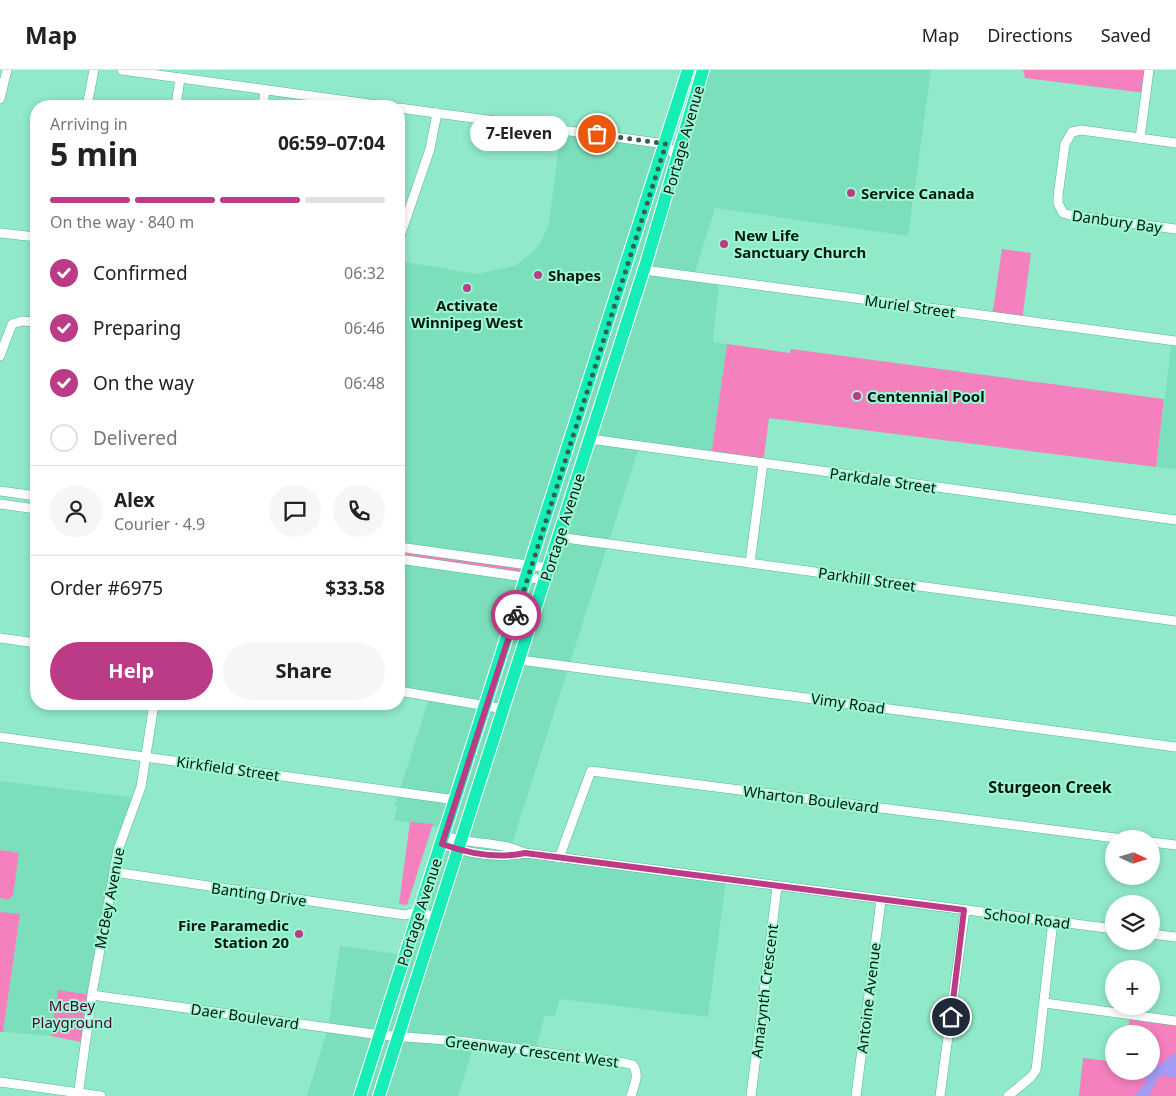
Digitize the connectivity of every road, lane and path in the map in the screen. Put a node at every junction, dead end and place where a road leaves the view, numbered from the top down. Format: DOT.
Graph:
graph roads {
  1 [pos="7,70"];
  2 [pos="94,70"];
  3 [pos="122,70"];
  4 [pos="688,70"];
  5 [pos="1149,70"];
  6 [pos="703,71"];
  7 [pos="177,75"];
  8 [pos="265,90"];
  9 [pos="0,100"];
  10 [pos="88,100"];
  11 [pos="176,100"];
  12 [pos="264,100"];
  13 [pos="326,100"];
  14 [pos="405,109"];
  15 [pos="437,113"];
  16 [pos="672,125"];
  17 [pos="1140,138"];
  18 [pos="1176,143"];
  19 [pos="666,144"];
  20 [pos="679,154"];
  21 [pos="405,222"];
  22 [pos="1176,229"];
  23 [pos="0,233"];
  24 [pos="30,236"];
  25 [pos="644,270"];
  26 [pos="30,321"];
  27 [pos="1176,341"];
  28 [pos="0,356"];
  29 [pos="590,439"];
  30 [pos="763,463"];
  31 [pos="0,492"];
  32 [pos="30,495"];
  33 [pos="0,504"];
  34 [pos="30,508"];
  35 [pos="1176,520"];
  36 [pos="558,537"];
  37 [pos="405,548"];
  38 [pos="405,560"];
  39 [pos="750,564"];
  40 [pos="529,571"];
  41 [pos="547,574"];
  42 [pos="1176,622"];
  43 [pos="0,638"];
  44 [pos="30,642"];
  45 [pos="520,660"];
  46 [pos="405,692"];
  47 [pos="486,707"];
  48 [pos="504,709"];
  49 [pos="153,710"];
  50 [pos="0,737"];
  51 [pos="1176,747"];
  52 [pos="147,757"];
  53 [pos="456,800"];
  54 [pos="1105,837"];
  55 [pos="443,840"];
  56 [pos="1160,843"];
  57 [pos="460,846"];
  58 [pos="1176,846"];
  59 [pos="558,858"];
  60 [pos="114,872"];
  61 [pos="777,887"];
  62 [pos="881,900"];
  63 [pos="964,910"];
  64 [pos="413,916"];
  65 [pos="1053,922"];
  66 [pos="435,923"];
  67 [pos="1105,928"];
  68 [pos="1160,935"];
  69 [pos="1176,937"];
  70 [pos="92,995"];
  71 [pos="1044,1003"];
  72 [pos="1176,1021"];
  73 [pos="380,1035"];
  74 [pos="398,1036"];
  75 [pos="0,1082"];
  76 [pos="78,1094"];
  77 [pos="102,1096"];
  78 [pos="360,1096"];
  79 [pos="379,1096"];
  80 [pos="631,1096"];
  81 [pos="751,1096"];
  82 [pos="856,1096"];
  83 [pos="940,1096"];
  84 [pos="1008,1096"];
  1 -- 9 [label="street"];
  2 -- 10 [label="street"];
  3 -- 7 [label="street"];
  4 -- 16 [label="highway, Portage Avenue"];
  5 -- 17 [label="street"];
  6 -- 20 [label="highway, Portage Avenue"];
  7 -- 8 [label="street"];
  7 -- 11 [label="street"];
  8 -- 12 [label="street"];
  8 -- 13 [label="street"];
  14 -- 15 [label="street"];
  15 -- 19 [label="street"];
  15 -- 21 [label="street"];
  16 -- 19 [label="highway, Portage Avenue"];
  16 -- 20 [label="highway"];
  17 -- 18 [label="street, Danbury Bay"];
  17 -- 22 [label="street, Danbury Bay"];
  19 -- 20 [label="street"];
  19 -- 40 [label="highway, Portage Avenue"];
  20 -- 25 [label="highway, Portage Avenue"];
  23 -- 24 [label="street"];
  25 -- 27 [label="street, Muriel Street"];
  25 -- 29 [label="highway, Portage Avenue"];
  26 -- 28 [label="street"];
  29 -- 30 [label="street, Parkdale Street"];
  29 -- 36 [label="highway, Portage Avenue"];
  30 -- 35 [label="street, Parkdale Street"];
  30 -- 39 [label="street"];
  31 -- 32 [label="street"];
  33 -- 34 [label="street"];
  36 -- 39 [label="street, Parkhill Street"];
  36 -- 41 [label="highway, Portage Avenue"];
  37 -- 40 [label="street"];
  38 -- 40 [label="street"];
  39 -- 42 [label="street, Parkhill Street"];
  40 -- 41 [label="street"];
  40 -- 47 [label="highway, Portage Avenue"];
  41 -- 45 [label="highway, Portage Avenue"];
  43 -- 44 [label="street"];
  45 -- 48 [label="highway, Portage Avenue"];
  45 -- 51 [label="street, Vimy Road"];
  46 -- 47 [label="street"];
  47 -- 48 [label="street"];
  47 -- 53 [label="highway, Portage Avenue"];
  48 -- 57 [label="highway, Portage Avenue"];
  49 -- 52 [label="street, McBey Avenue"];
  50 -- 52 [label="street, Kirkfield Street"];
  52 -- 53 [label="street, Kirkfield Street"];
  52 -- 60 [label="street, McBey Avenue"];
  53 -- 55 [label="highway, Portage Avenue"];
  54 -- 59 [label="street, Wharton Boulevard"];
  55 -- 57 [label="street, School Road"];
  55 -- 64 [label="highway, Portage Avenue"];
  56 -- 58 [label="street"];
  57 -- 59 [label="street, School Road"];
  57 -- 66 [label="highway, Portage Avenue"];
  59 -- 61 [label="street, School Road"];
  60 -- 64 [label="street, Banting Drive"];
  60 -- 70 [label="street, McBey Avenue"];
  61 -- 62 [label="street, School Road"];
  61 -- 81 [label="street, Amarynth Crescent"];
  62 -- 63 [label="street, School Road"];
  62 -- 82 [label="street, Antoine Avenue"];
  63 -- 65 [label="street, School Road"];
  63 -- 83 [label="street"];
  64 -- 66 [label="street, Banting Drive"];
  64 -- 73 [label="highway, Portage Avenue"];
  65 -- 67 [label="street, School Road"];
  65 -- 71 [label="street"];
  66 -- 74 [label="highway, Portage Avenue"];
  68 -- 69 [label="street"];
  70 -- 73 [label="street, Daer Boulevard"];
  70 -- 76 [label="street, McBey Avenue"];
  71 -- 72 [label="street"];
  71 -- 84 [label="street"];
  73 -- 74 [label="street, Daer Boulevard"];
  73 -- 78 [label="highway, Portage Avenue"];
  74 -- 79 [label="highway, Portage Avenue"];
  74 -- 80 [label="street, Greenway Crescent West"];
  75 -- 76 [label="street"];
  76 -- 77 [label="street"];
}
